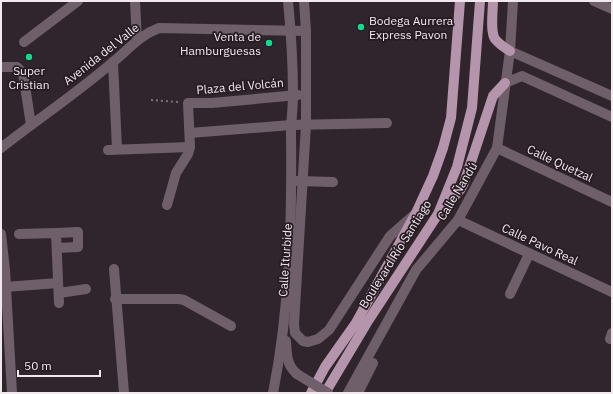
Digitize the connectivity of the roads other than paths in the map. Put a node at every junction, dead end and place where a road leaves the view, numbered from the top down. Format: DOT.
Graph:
graph roads {
  1 [pos="78,1"];
  2 [pos="135,1"];
  3 [pos="288,1"];
  4 [pos="304,1"];
  5 [pos="460,1"];
  6 [pos="480,1"];
  7 [pos="493,1"];
  8 [pos="513,1"];
  9 [pos="594,1"];
  10 [pos="612,9"];
  11 [pos="290,30"];
  12 [pos="306,31"];
  13 [pos="137,40"];
  14 [pos="24,42"];
  15 [pos="510,51"];
  16 [pos="113,62"];
  17 [pos="1,67"];
  18 [pos="505,83"];
  19 [pos="293,95"];
  20 [pos="305,95"];
  21 [pos="612,96"];
  22 [pos="612,117"];
  23 [pos="388,123"];
  24 [pos="31,125"];
  25 [pos="291,125"];
  26 [pos="306,125"];
  27 [pos="190,133"];
  28 [pos="190,147"];
  29 [pos="1,148"];
  30 [pos="497,148"];
  31 [pos="291,181"];
  32 [pos="303,182"];
  33 [pos="333,182"];
  34 [pos="612,202"];
  35 [pos="167,205"];
  36 [pos="416,213"];
  37 [pos="438,214"];
  38 [pos="458,220"];
  39 [pos="56,232"];
  40 [pos="19,234"];
  41 [pos="1,236"];
  42 [pos="56,248"];
  43 [pos="529,254"];
  44 [pos="114,269"];
  45 [pos="3,272"];
  46 [pos="6,287"];
  47 [pos="86,289"];
  48 [pos="612,292"];
  49 [pos="59,293"];
  50 [pos="510,294"];
  51 [pos="115,299"];
  52 [pos="289,314"];
  53 [pos="231,326"];
  54 [pos="283,328"];
  55 [pos="379,337"];
  56 [pos="12,393"];
  57 [pos="124,393"];
  58 [pos="273,393"];
  59 [pos="311,393"];
  60 [pos="327,393"];
  61 [pos="348,393"];
  62 [pos="358,393"];
  1 -- 14 [label="street"];
  2 -- 13 [label="street"];
  3 -- 11 [label="street, Calle Iturbide"];
  4 -- 12 [label="street, Calle Iturbide"];
  5 -- 36 [label="main road, Boulevard Río Santiago"];
  6 -- 37 [label="main road, Boulevard Río Santiago"];
  7 -- 15 [label="main road"];
  8 -- 15 [label="street, Calle Ñandú"];
  9 -- 10 [label="street"];
  11 -- 12 [label="street, Avenida del Valle"];
  11 -- 13 [label="street, Avenida del Valle"];
  11 -- 19 [label="street, Calle Iturbide"];
  12 -- 20 [label="street, Calle Iturbide"];
  13 -- 16 [label="street, Avenida del Valle"];
  15 -- 18 [label="street, Calle Ñandú"];
  15 -- 21 [label="street"];
  16 -- 24 [label="street, Avenida del Valle"];
  16 -- 28 [label="street"];
  17 -- 24 [label="street"];
  18 -- 22 [label="street"];
  18 -- 30 [label="street, Calle Ñandú"];
  18 -- 37 [label="main road"];
  19 -- 20 [label="street, Plaza del Volcán"];
  19 -- 25 [label="street, Calle Iturbide"];
  19 -- 27 [label="street, Plaza del Volcán"];
  20 -- 26 [label="street, Calle Iturbide"];
  23 -- 26 [label="street"];
  24 -- 29 [label="street, Avenida del Valle"];
  25 -- 26 [label="street"];
  25 -- 27 [label="street"];
  25 -- 31 [label="street, Calle Iturbide"];
  26 -- 32 [label="street, Calle Iturbide"];
  27 -- 28 [label="street, Plaza del Volcán"];
  28 -- 35 [label="street"];
  30 -- 34 [label="street, Calle Quetzal"];
  30 -- 38 [label="street, Calle Ñandú"];
  31 -- 32 [label="street"];
  31 -- 52 [label="street, Calle Iturbide"];
  32 -- 33 [label="street"];
  32 -- 52 [label="street, Calle Iturbide"];
  36 -- 52 [label="street, Calle Iturbide"];
  36 -- 59 [label="main road, Boulevard Río Santiago"];
  37 -- 60 [label="main road, Boulevard Río Santiago"];
  38 -- 43 [label="street, Calle Pavo Real"];
  38 -- 55 [label="street, Calle Ñandú"];
  39 -- 40 [label="street"];
  39 -- 42 [label="street"];
  39 -- 42 [label="street"];
  41 -- 45 [label="street"];
  42 -- 49 [label="street"];
  43 -- 48 [label="street, Calle Pavo Real"];
  43 -- 50 [label="street"];
  44 -- 51 [label="street"];
  45 -- 46 [label="street"];
  46 -- 49 [label="street"];
  46 -- 56 [label="street"];
  47 -- 49 [label="street"];
  51 -- 53 [label="street"];
  51 -- 57 [label="street"];
  52 -- 54 [label="street, Calle Iturbide"];
  54 -- 58 [label="street, Calle Iturbide"];
  54 -- 60 [label="street, bridge"];
  55 -- 61 [label="street, Calle Ñandú"];
  55 -- 62 [label="street"];
}
